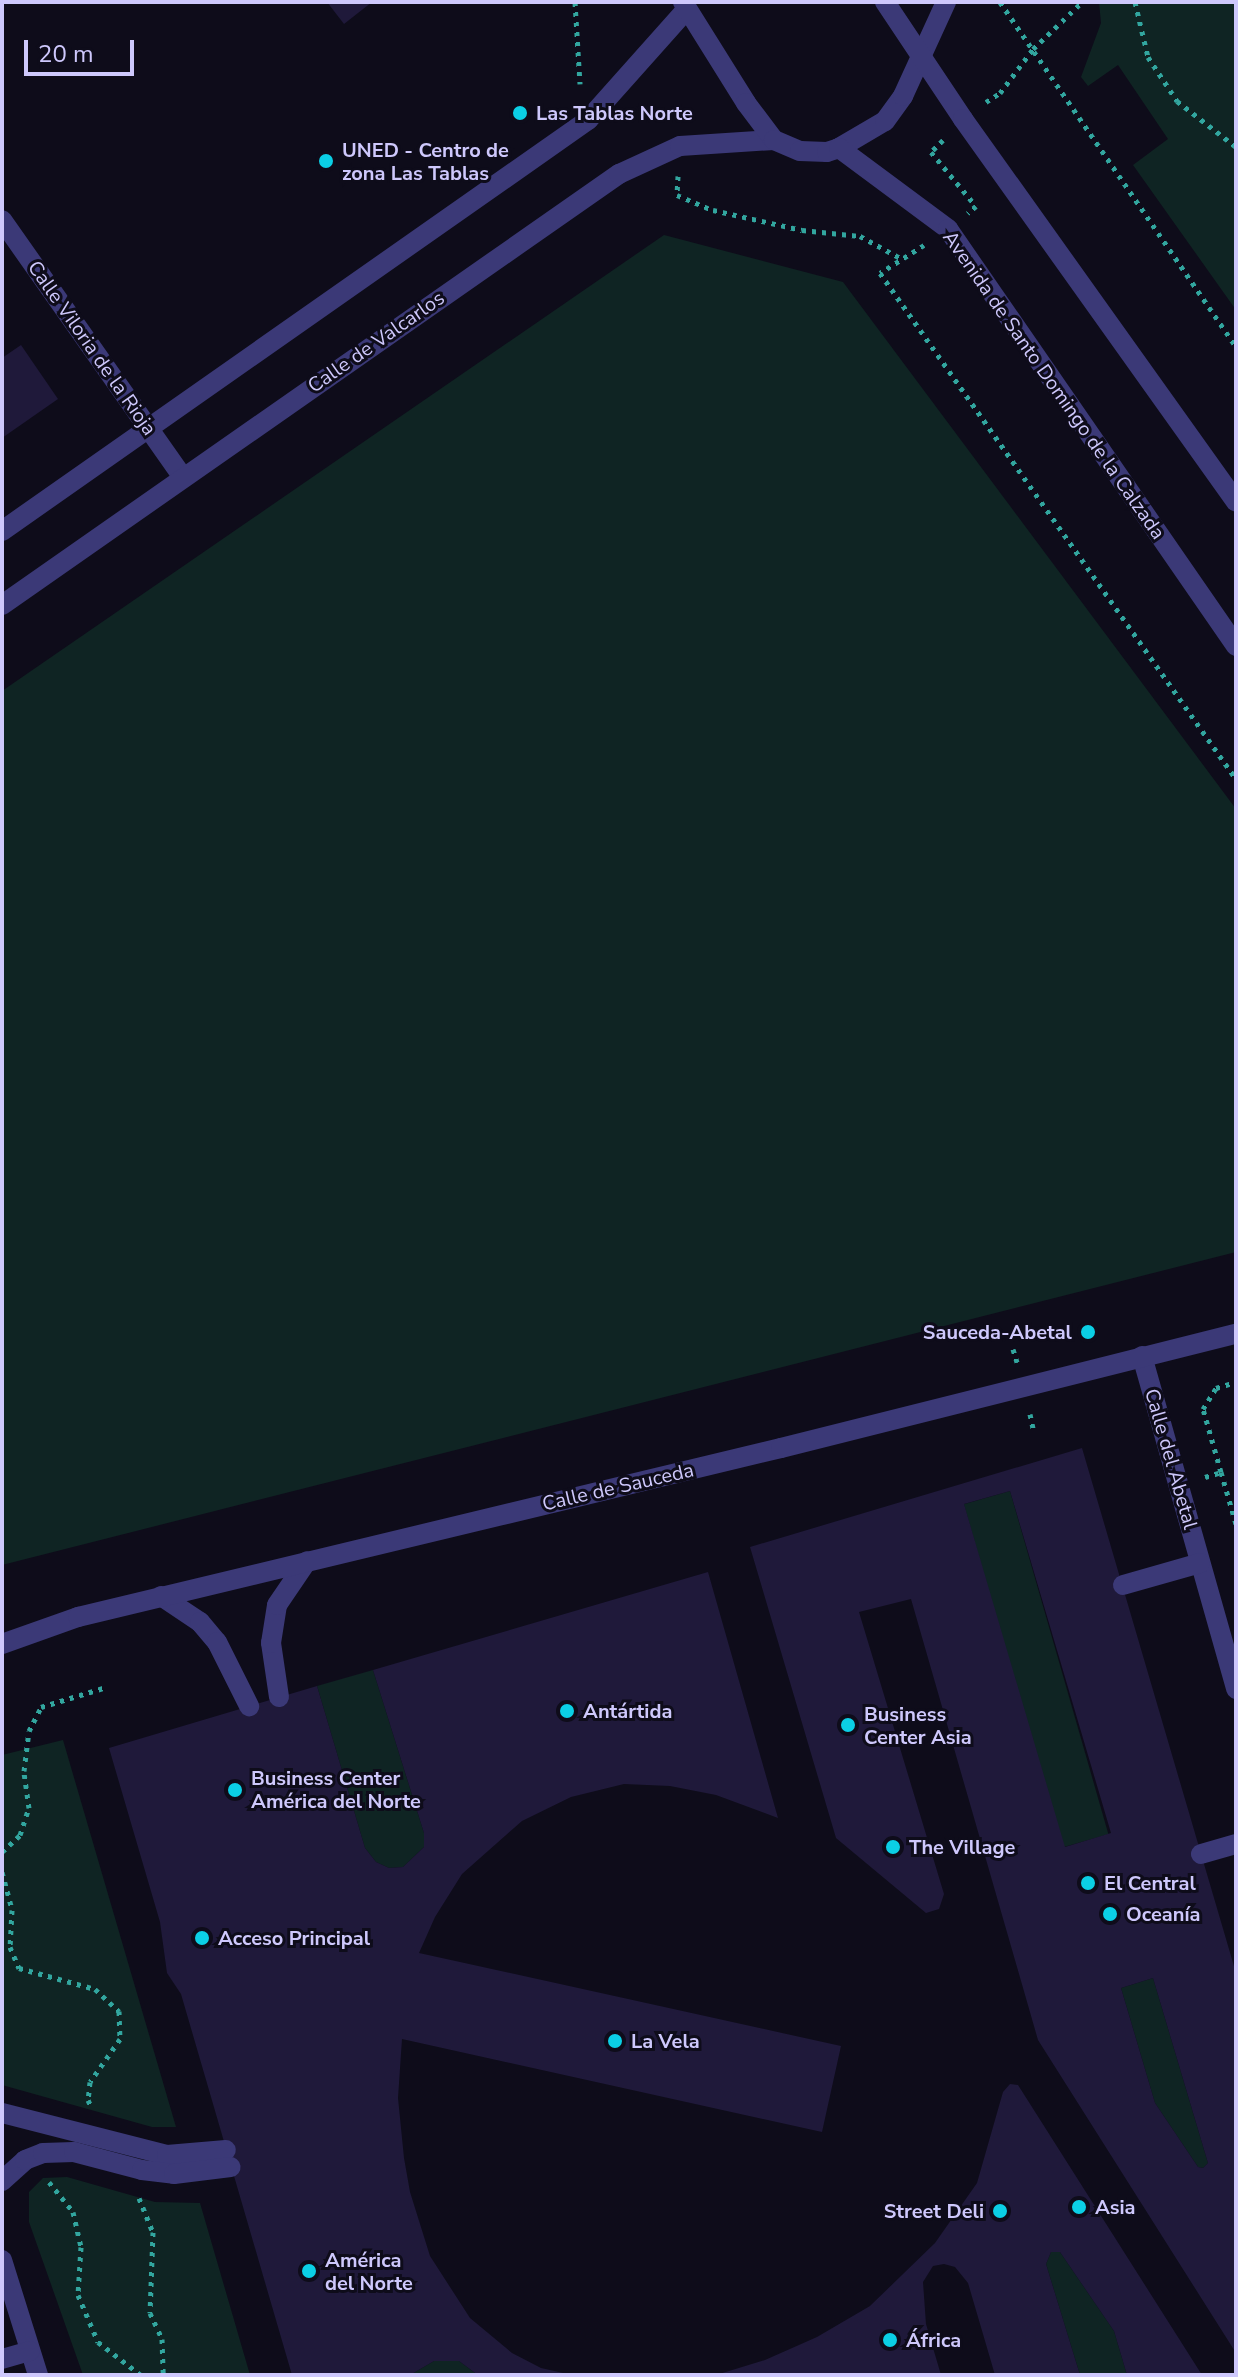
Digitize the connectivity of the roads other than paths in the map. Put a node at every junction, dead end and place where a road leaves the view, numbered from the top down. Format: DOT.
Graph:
graph roads {
  1 [pos="885,2"];
  2 [pos="946,2"];
  3 [pos="684,6"];
  4 [pos="920,55"];
  5 [pos="774,140"];
  6 [pos="839,148"];
  7 [pos="2,220"];
  8 [pos="149,427"];
  9 [pos="182,476"];
  10 [pos="1236,502"];
  11 [pos="2,531"];
  12 [pos="2,605"];
  13 [pos="1236,646"];
  14 [pos="1236,1334"];
  15 [pos="1142,1356"];
  16 [pos="307,1561"];
  17 [pos="1200,1563"];
  18 [pos="1123,1585"];
  19 [pos="161,1596"];
  20 [pos="2,1644"];
  21 [pos="1236,1689"];
  22 [pos="279,1697"];
  23 [pos="249,1706"];
  24 [pos="1236,1844"];
  25 [pos="1201,1854"];
  26 [pos="2,2113"];
  27 [pos="2,2181"];
  28 [pos="2,2260"];
  29 [pos="30,2351"];
  30 [pos="2,2359"];
  31 [pos="38,2375"];
  1 -- 4 [label="street"];
  2 -- 4 [label="street"];
  3 -- 5 [label="street"];
  3 -- 8 [label="street"];
  4 -- 6 [label="street"];
  4 -- 10 [label="street"];
  5 -- 6 [label="street"];
  5 -- 9 [label="street, Calle de Valcarlos"];
  6 -- 13 [label="street, Avenida de Santo Domingo de la Calzada"];
  7 -- 8 [label="street, Calle Viloria de la Rioja"];
  8 -- 9 [label="street, Calle Viloria de la Rioja"];
  8 -- 11 [label="street"];
  9 -- 12 [label="street, Calle de Valcarlos"];
  14 -- 15 [label="street, Calle de Sauceda"];
  15 -- 16 [label="street, Calle de Sauceda"];
  15 -- 17 [label="street, Calle del Abetal"];
  16 -- 19 [label="street, Calle de Sauceda"];
  16 -- 22 [label="street"];
  17 -- 18 [label="street"];
  17 -- 21 [label="street, Calle del Abetal"];
  19 -- 20 [label="street, Calle de Sauceda"];
  19 -- 23 [label="street"];
  24 -- 25 [label="street"];
  26 -- 27 [label="street"];
  28 -- 29 [label="street"];
  29 -- 30 [label="street"];
  29 -- 31 [label="street"];
}
